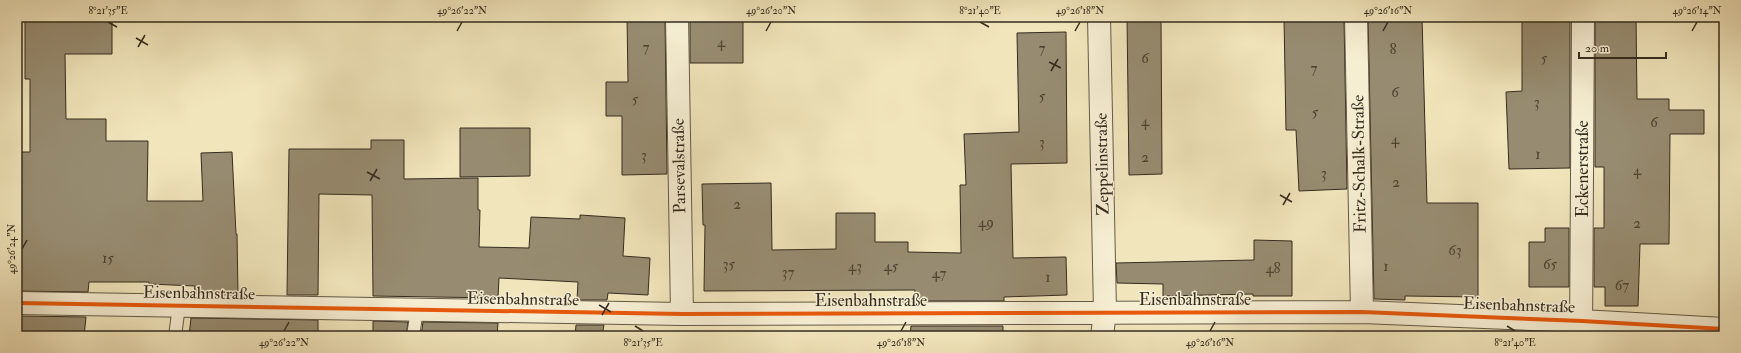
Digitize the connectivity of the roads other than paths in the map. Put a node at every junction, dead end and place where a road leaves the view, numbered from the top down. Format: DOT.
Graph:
graph roads {
  1 [pos="677,17"];
  2 [pos="1099,17"];
  3 [pos="1356,17"];
  4 [pos="1583,17"];
  5 [pos="17,304"];
  6 [pos="179,306"];
  7 [pos="416,310"];
  8 [pos="1105,312"];
  9 [pos="1362,312"];
  10 [pos="682,314"];
  11 [pos="1582,328"];
  12 [pos="1724,330"];
  13 [pos="175,336"];
  14 [pos="413,336"];
  15 [pos="1102,336"];
  1 -- 10 [label="street, Parsevalstraße"];
  2 -- 8 [label="street, Zeppelinstraße"];
  3 -- 9 [label="street, Fritz-Schalk-Straße"];
  4 -- 11 [label="street, Eckenerstraße"];
  5 -- 6 [label="street, Eisenbahnstraße"];
  6 -- 7 [label="street, Eisenbahnstraße"];
  6 -- 13 [label="lane"];
  7 -- 10 [label="street, Eisenbahnstraße"];
  7 -- 14 [label="lane"];
  8 -- 9 [label="street, Eisenbahnstraße"];
  8 -- 10 [label="street, Eisenbahnstraße"];
  8 -- 15 [label="street, Zeppelinstraße"];
  9 -- 11 [label="street, Eisenbahnstraße"];
  11 -- 12 [label="street, Eisenbahnstraße"];
}
